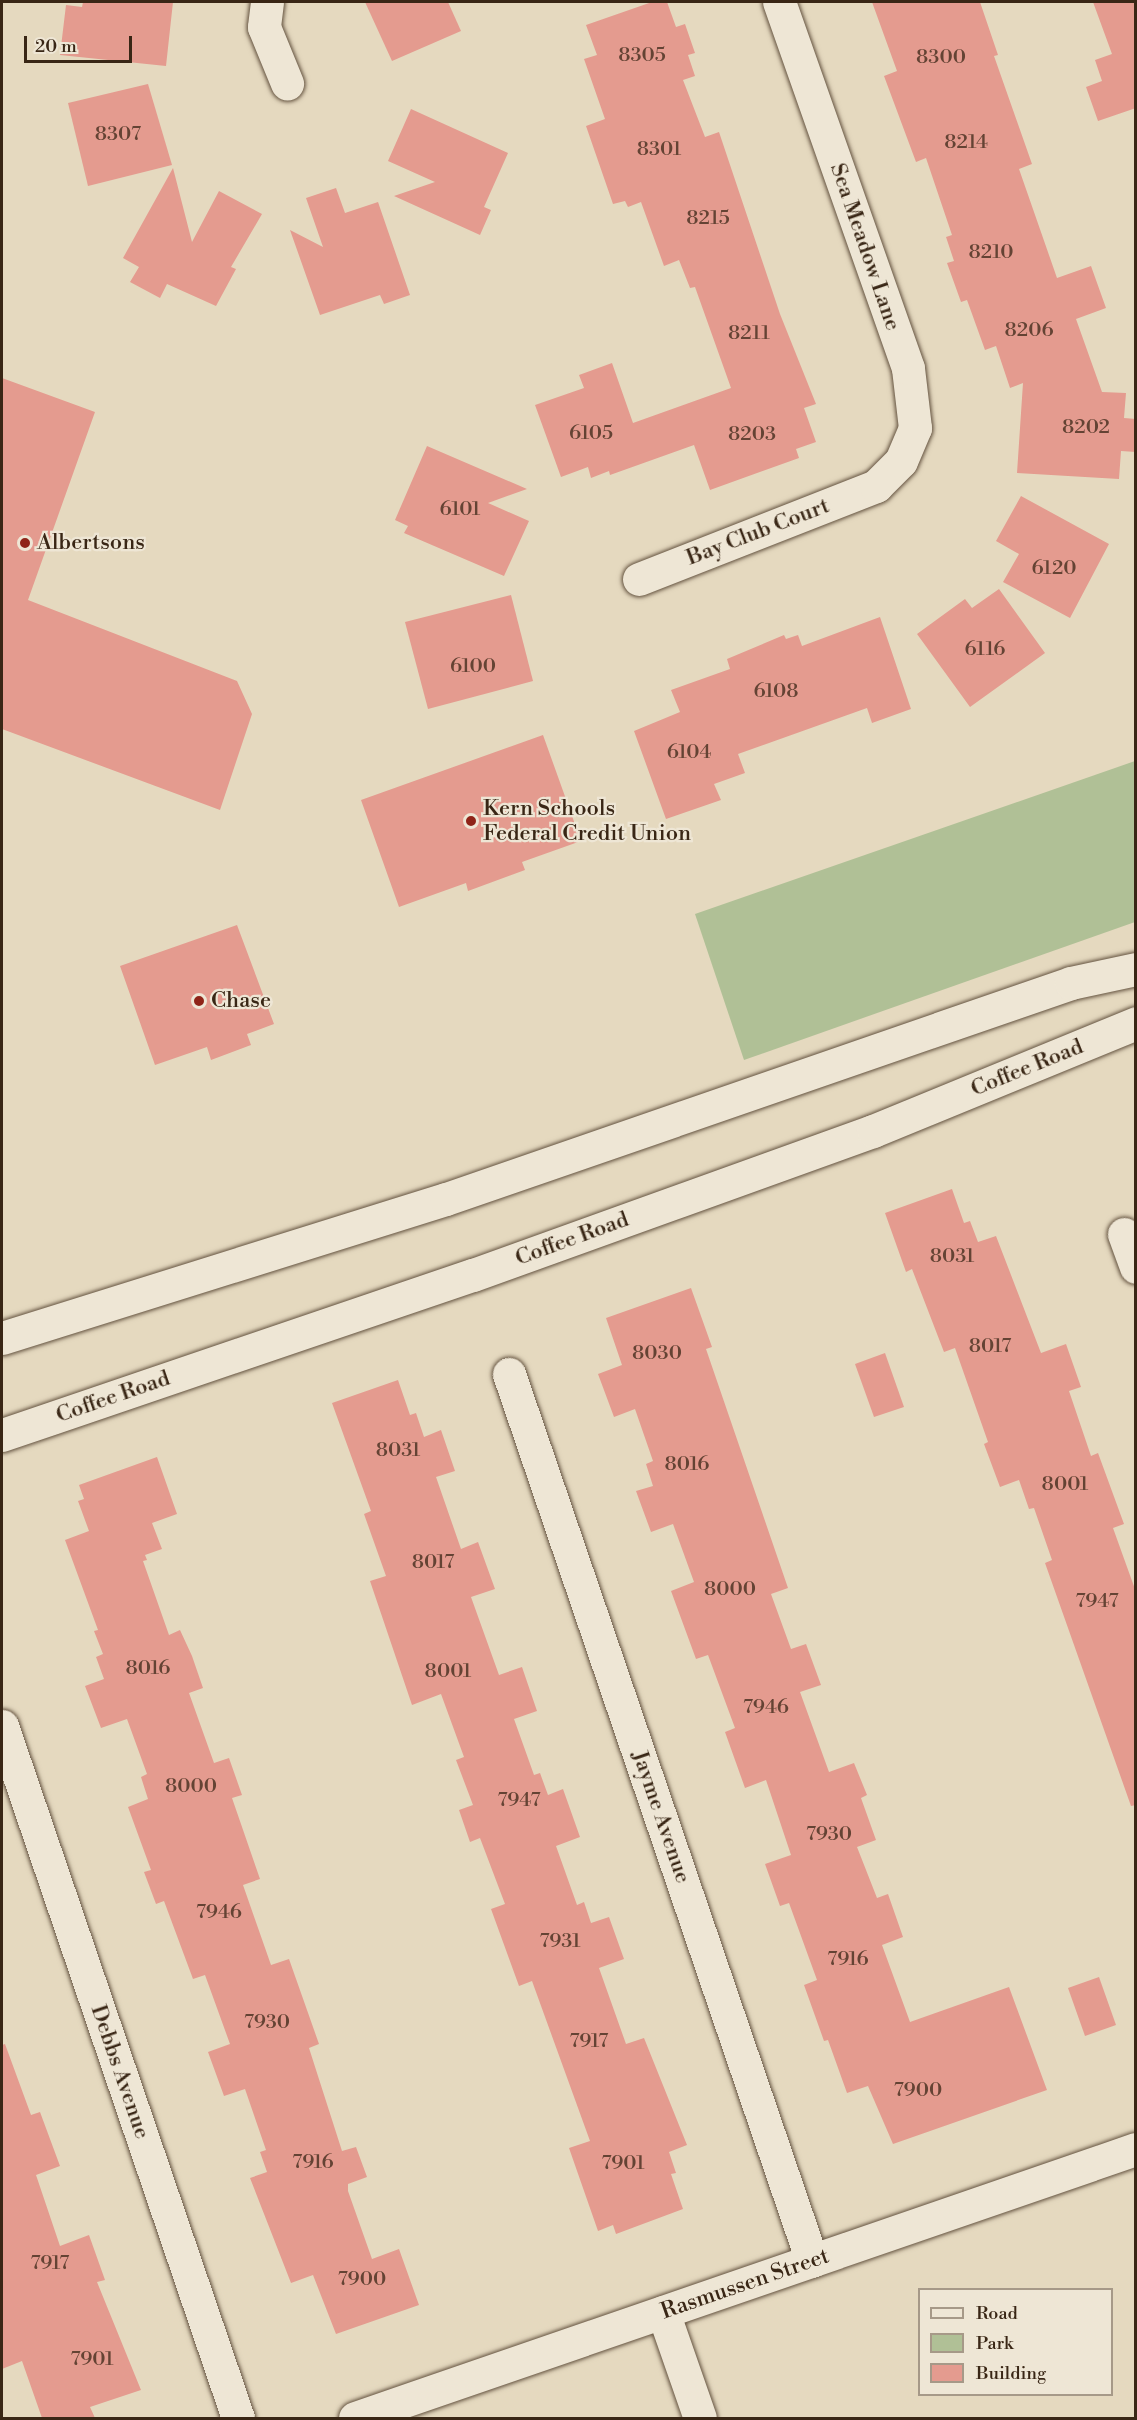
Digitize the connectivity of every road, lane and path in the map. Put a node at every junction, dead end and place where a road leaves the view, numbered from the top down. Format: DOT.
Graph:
graph roads {
  1 [pos="267,2"];
  2 [pos="779,2"];
  3 [pos="286,83"];
  4 [pos="876,486"];
  5 [pos="639,579"];
  6 [pos="1136,969"];
  7 [pos="1136,1023"];
  8 [pos="1124,1234"];
  9 [pos="1136,1268"];
  10 [pos="2,1338"];
  11 [pos="509,1374"];
  12 [pos="2,1435"];
  13 [pos="2,1726"];
  14 [pos="1136,2149"];
  15 [pos="812,2261"];
  16 [pos="663,2312"];
  17 [pos="238,2418"];
  18 [pos="355,2418"];
  19 [pos="700,2418"];
  1 -- 3 [label="street"];
  2 -- 4 [label="street, Sea Meadow Lane"];
  4 -- 5 [label="street, Bay Club Court"];
  6 -- 10 [label="street"];
  7 -- 12 [label="street, Coffee Road"];
  8 -- 9 [label="street"];
  11 -- 15 [label="street, Jayme Avenue"];
  13 -- 17 [label="street, Debbs Avenue"];
  14 -- 15 [label="street, Rasmussen Street"];
  15 -- 16 [label="street, Rasmussen Street"];
  16 -- 18 [label="street, Rasmussen Street"];
  16 -- 19 [label="street"];
}
